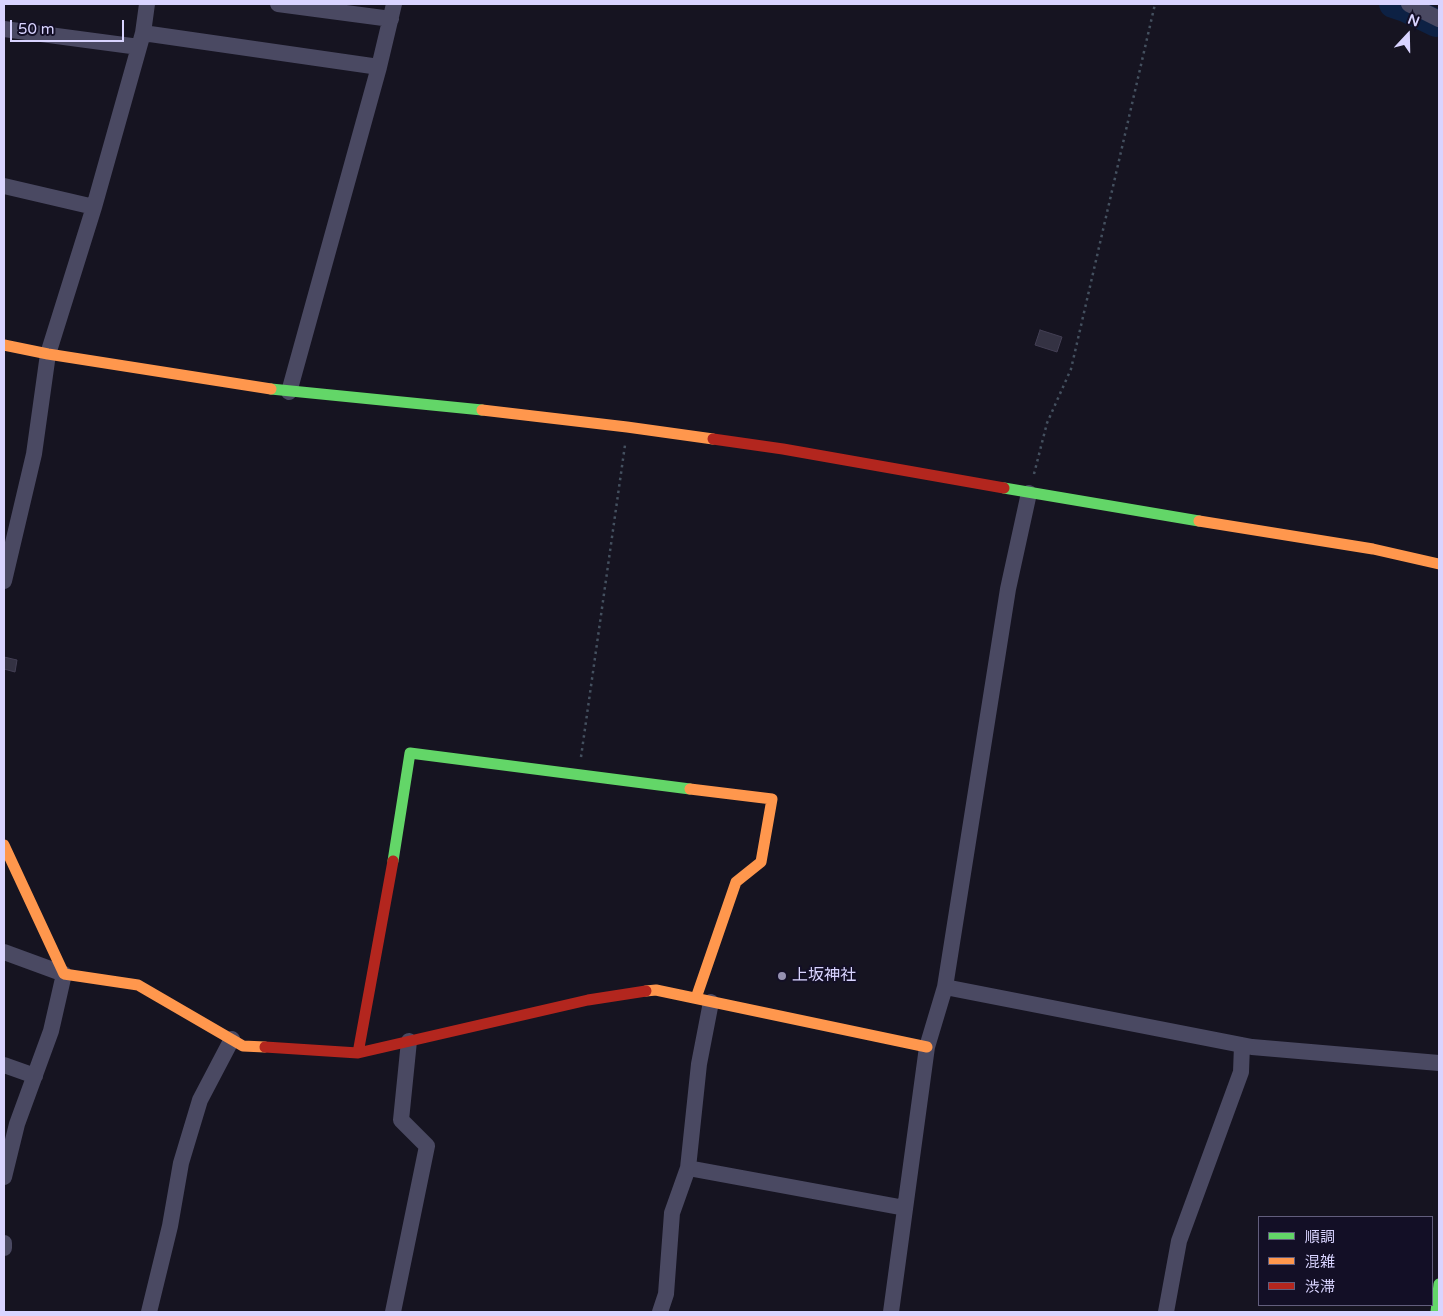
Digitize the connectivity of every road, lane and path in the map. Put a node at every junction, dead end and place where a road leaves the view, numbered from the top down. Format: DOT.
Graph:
graph roads {
  1 [pos="147,4"];
  2 [pos="278,4"];
  3 [pos="1155,4"];
  4 [pos="1409,4"];
  5 [pos="393,12"];
  6 [pos="1439,19"];
  7 [pos="4,29"];
  8 [pos="141,40"];
  9 [pos="379,67"];
  10 [pos="4,186"];
  11 [pos="94,207"];
  12 [pos="4,345"];
  13 [pos="48,354"];
  14 [pos="289,392"];
  15 [pos="627,427"];
  16 [pos="1029,493"];
  17 [pos="1439,564"];
  18 [pos="4,581"];
  19 [pos="578,774"];
  20 [pos="4,845"];
  21 [pos="4,952"];
  22 [pos="64,974"];
  23 [pos="945,987"];
  24 [pos="704,1000"];
  25 [pos="232,1039"];
  26 [pos="408,1040"];
  27 [pos="1242,1045"];
  28 [pos="927,1047"];
  29 [pos="358,1053"];
  30 [pos="1439,1062"];
  31 [pos="4,1065"];
  32 [pos="35,1076"];
  33 [pos="688,1168"];
  34 [pos="4,1177"];
  35 [pos="905,1208"];
  36 [pos="4,1243"];
  37 [pos="4,1248"];
  38 [pos="1439,1284"];
  39 [pos="149,1312"];
  40 [pos="392,1312"];
  41 [pos="660,1312"];
  42 [pos="891,1312"];
  43 [pos="1166,1312"];
  44 [pos="1436,1312"];
  1 -- 8 [label="street"];
  2 -- 5 [label="street"];
  3 -- 16 [label="path"];
  4 -- 6 [label="street"];
  5 -- 9 [label="street"];
  7 -- 8 [label="street"];
  8 -- 9 [label="street"];
  8 -- 11 [label="street"];
  9 -- 14 [label="street"];
  10 -- 11 [label="street"];
  11 -- 13 [label="street"];
  12 -- 13 [label="street"];
  13 -- 14 [label="street"];
  13 -- 18 [label="street"];
  14 -- 15 [label="street"];
  15 -- 16 [label="street"];
  15 -- 19 [label="path"];
  16 -- 17 [label="street"];
  16 -- 23 [label="street"];
  19 -- 24 [label="street"];
  19 -- 29 [label="street"];
  20 -- 22 [label="street"];
  21 -- 22 [label="street"];
  22 -- 25 [label="street"];
  22 -- 32 [label="street"];
  23 -- 27 [label="street"];
  23 -- 28 [label="street"];
  24 -- 26 [label="street"];
  24 -- 28 [label="street"];
  24 -- 33 [label="street"];
  25 -- 29 [label="street"];
  25 -- 39 [label="street"];
  26 -- 29 [label="street"];
  26 -- 40 [label="street"];
  27 -- 30 [label="street"];
  27 -- 43 [label="street"];
  28 -- 35 [label="street"];
  31 -- 32 [label="street"];
  32 -- 34 [label="street"];
  33 -- 35 [label="street"];
  33 -- 41 [label="street"];
  35 -- 42 [label="street"];
  36 -- 37 [label="street"];
  38 -- 44 [label="street"];
}
